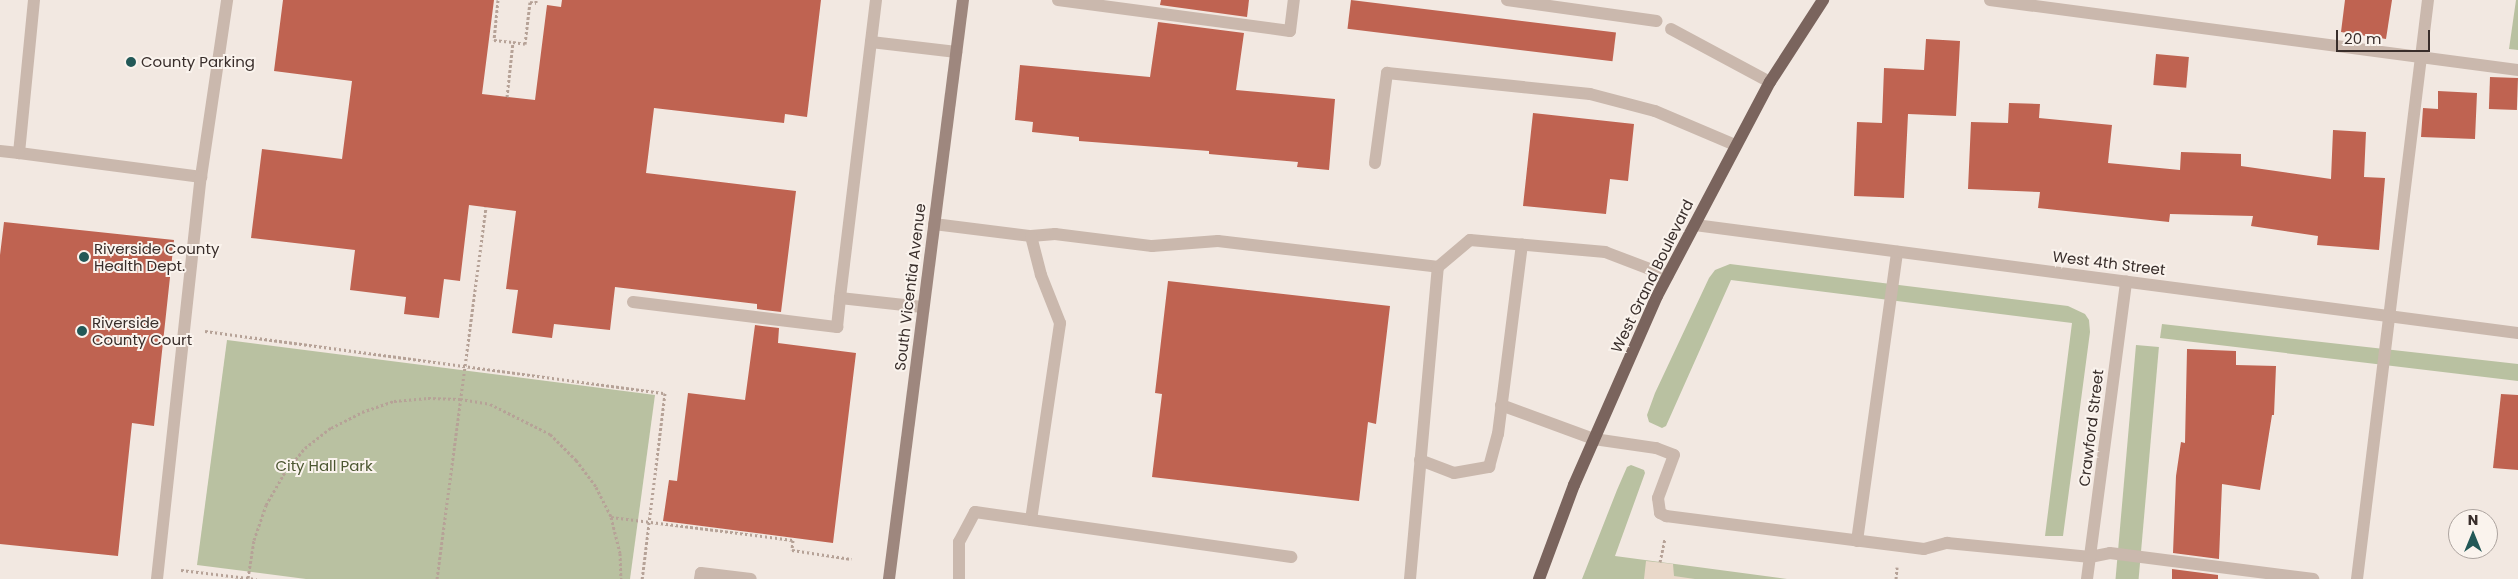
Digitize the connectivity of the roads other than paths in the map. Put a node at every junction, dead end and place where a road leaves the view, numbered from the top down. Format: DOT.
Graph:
graph roads {
  1 [pos="34,0"];
  2 [pos="227,0"];
  3 [pos="876,0"];
  4 [pos="963,0"];
  5 [pos="1062,0"];
  6 [pos="1294,0"];
  7 [pos="1507,0"];
  8 [pos="1823,0"];
  9 [pos="1990,0"];
  10 [pos="2428,0"];
  11 [pos="1657,21"];
  12 [pos="1671,29"];
  13 [pos="871,42"];
  14 [pos="956,52"];
  15 [pos="2420,58"];
  16 [pos="2518,70"];
  17 [pos="1770,82"];
  18 [pos="1735,145"];
  19 [pos="0,150"];
  20 [pos="19,153"];
  21 [pos="1375,163"];
  22 [pos="202,177"];
  23 [pos="934,224"];
  24 [pos="1695,225"];
  25 [pos="1031,236"];
  26 [pos="1522,245"];
  27 [pos="1897,252"];
  28 [pos="1438,267"];
  29 [pos="1668,276"];
  30 [pos="2126,282"];
  31 [pos="840,298"];
  32 [pos="633,302"];
  33 [pos="923,308"];
  34 [pos="2388,316"];
  35 [pos="2518,333"];
  36 [pos="1502,405"];
  37 [pos="1594,438"];
  38 [pos="1420,460"];
  39 [pos="1030,520"];
  40 [pos="1858,541"];
  41 [pos="1291,557"];
  42 [pos="2090,557"];
  43 [pos="157,573"];
  44 [pos="700,579"];
  45 [pos="751,579"];
  46 [pos="889,579"];
  47 [pos="959,579"];
  48 [pos="1410,579"];
  49 [pos="1539,579"];
  50 [pos="2088,579"];
  51 [pos="2313,579"];
  52 [pos="2357,579"];
  1 -- 20 [label="street"];
  2 -- 22 [label="street"];
  3 -- 13 [label="street"];
  4 -- 14 [label="street, South Vicentia Avenue"];
  5 -- 6 [label="street"];
  7 -- 11 [label="street"];
  8 -- 17 [label="main road, West Grand Boulevard"];
  9 -- 15 [label="street"];
  10 -- 15 [label="street"];
  12 -- 17 [label="street"];
  13 -- 14 [label="street"];
  13 -- 31 [label="street"];
  14 -- 23 [label="street, South Vicentia Avenue"];
  15 -- 16 [label="street"];
  15 -- 34 [label="street"];
  17 -- 18 [label="main road, West Grand Boulevard"];
  18 -- 21 [label="street"];
  18 -- 24 [label="main road, West Grand Boulevard"];
  19 -- 20 [label="street"];
  20 -- 22 [label="street"];
  22 -- 43 [label="street"];
  23 -- 25 [label="street"];
  23 -- 33 [label="street, South Vicentia Avenue"];
  24 -- 27 [label="street, West 4th Street"];
  24 -- 29 [label="main road, West Grand Boulevard"];
  25 -- 28 [label="street"];
  25 -- 39 [label="street"];
  26 -- 28 [label="street"];
  26 -- 29 [label="street"];
  26 -- 36 [label="street"];
  27 -- 30 [label="street, West 4th Street"];
  27 -- 40 [label="street"];
  28 -- 38 [label="street"];
  29 -- 37 [label="main road, West Grand Boulevard"];
  30 -- 34 [label="street, West 4th Street"];
  30 -- 42 [label="street, Crawford Street"];
  31 -- 32 [label="street"];
  31 -- 33 [label="street"];
  33 -- 46 [label="street, South Vicentia Avenue"];
  34 -- 35 [label="street, West 4th Street"];
  34 -- 52 [label="street"];
  36 -- 37 [label="street"];
  36 -- 38 [label="street"];
  37 -- 40 [label="street"];
  37 -- 49 [label="main road, West Grand Boulevard"];
  38 -- 48 [label="street"];
  39 -- 41 [label="street"];
  39 -- 47 [label="street"];
  40 -- 42 [label="street"];
  42 -- 50 [label="street, Crawford Street"];
  42 -- 51 [label="street"];
  44 -- 45 [label="street"];
}
